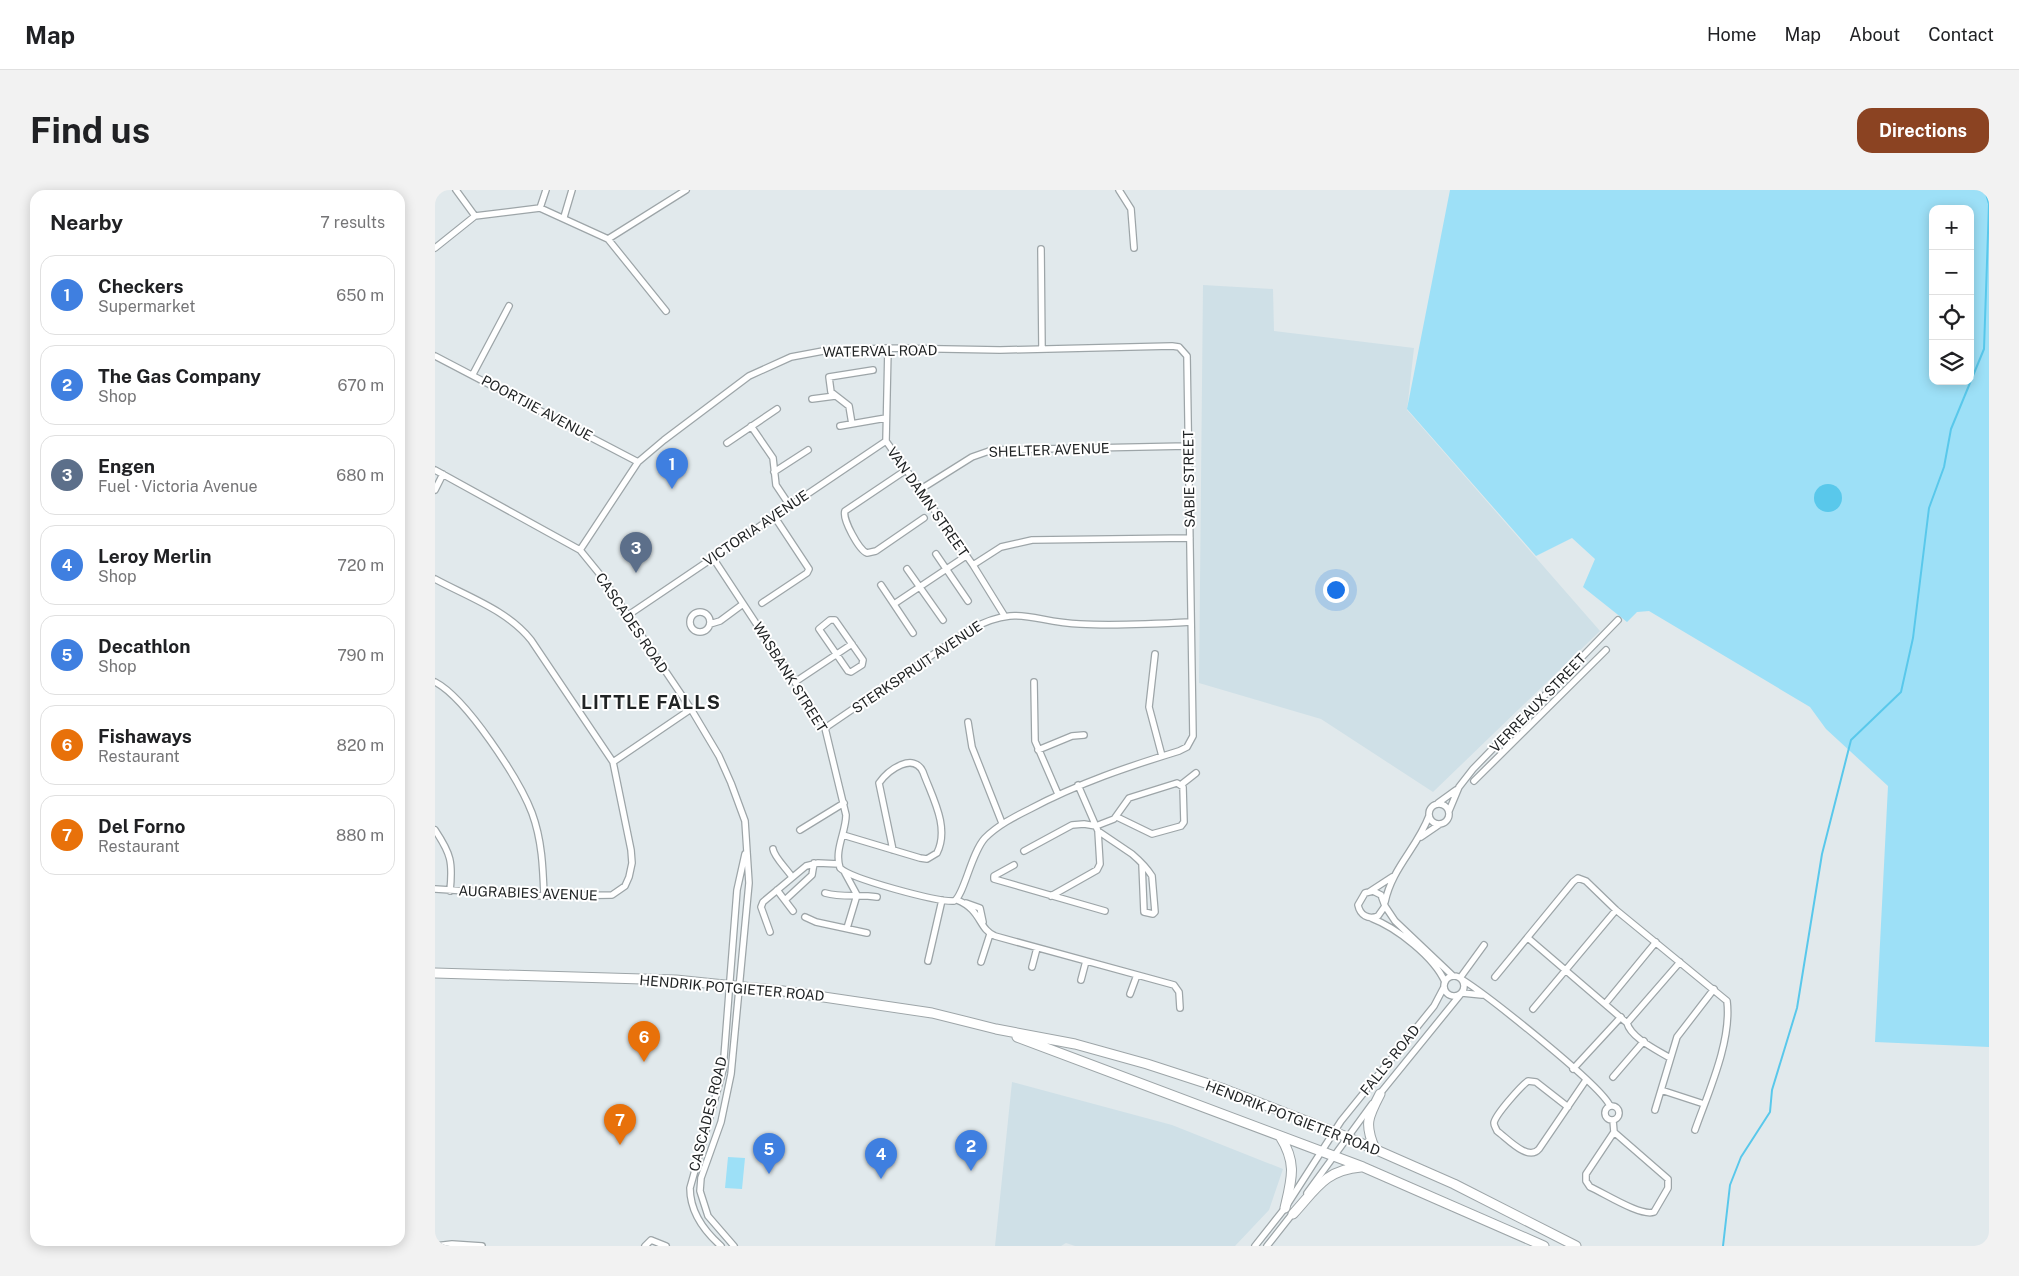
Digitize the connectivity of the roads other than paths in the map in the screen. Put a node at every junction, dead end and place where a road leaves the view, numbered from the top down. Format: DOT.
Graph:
graph roads {
  1 [pos="456,190"];
  2 [pos="546,190"];
  3 [pos="572,190"];
  4 [pos="686,190"];
  5 [pos="1119,190"];
  6 [pos="540,208"];
  7 [pos="475,216"];
  8 [pos="564,217"];
  9 [pos="608,239"];
  10 [pos="435,248"];
  11 [pos="1134,248"];
  12 [pos="1041,250"];
  13 [pos="509,306"];
  14 [pos="666,311"];
  15 [pos="1172,346"];
  16 [pos="888,348"];
  17 [pos="1042,348"];
  18 [pos="435,356"];
  19 [pos="873,370"];
  20 [pos="473,374"];
  21 [pos="835,396"];
  22 [pos="812,399"];
  23 [pos="777,409"];
  24 [pos="886,418"];
  25 [pos="852,424"];
  26 [pos="751,426"];
  27 [pos="840,426"];
  28 [pos="886,440"];
  29 [pos="727,443"];
  30 [pos="1189,446"];
  31 [pos="808,450"];
  32 [pos="638,462"];
  33 [pos="435,470"];
  34 [pos="906,470"];
  35 [pos="774,472"];
  36 [pos="443,474"];
  37 [pos="921,489"];
  38 [pos="435,490"];
  39 [pos="790,506"];
  40 [pos="775,516"];
  41 [pos="924,518"];
  42 [pos="1190,538"];
  43 [pos="580,550"];
  44 [pos="936,554"];
  45 [pos="966,556"];
  46 [pos="713,558"];
  47 [pos="973,564"];
  48 [pos="907,569"];
  49 [pos="947,569"];
  50 [pos="435,579"];
  51 [pos="881,585"];
  52 [pos="919,587"];
  53 [pos="968,601"];
  54 [pos="762,603"];
  55 [pos="743,604"];
  56 [pos="894,604"];
  57 [pos="1004,615"];
  58 [pos="627,616"];
  59 [pos="943,620"];
  60 [pos="1618,620"];
  61 [pos="1191,622"];
  62 [pos="710,624"];
  63 [pos="913,633"];
  64 [pos="852,644"];
  65 [pos="1606,650"];
  66 [pos="836,654"];
  67 [pos="1155,654"];
  68 [pos="435,682"];
  69 [pos="795,682"];
  70 [pos="1035,682"];
  71 [pos="691,709"];
  72 [pos="968,722"];
  73 [pos="825,728"];
  74 [pos="1084,735"];
  75 [pos="1038,750"];
  76 [pos="1162,756"];
  77 [pos="613,762"];
  78 [pos="1196,773"];
  79 [pos="1474,781"];
  80 [pos="1182,784"];
  81 [pos="1078,785"];
  82 [pos="1459,786"];
  83 [pos="1058,794"];
  84 [pos="844,803"];
  85 [pos="1438,803"];
  86 [pos="1449,811"];
  87 [pos="1429,816"];
  88 [pos="1117,817"];
  89 [pos="1002,824"];
  90 [pos="1440,824"];
  91 [pos="1097,829"];
  92 [pos="435,830"];
  93 [pos="800,830"];
  94 [pos="843,835"];
  95 [pos="1417,841"];
  96 [pos="746,847"];
  97 [pos="773,849"];
  98 [pos="893,850"];
  99 [pos="1023,851"];
  100 [pos="814,863"];
  101 [pos="839,864"];
  102 [pos="1143,864"];
  103 [pos="1014,865"];
  104 [pos="844,872"];
  105 [pos="792,877"];
  106 [pos="1392,877"];
  107 [pos="435,889"];
  108 [pos="777,890"];
  109 [pos="450,891"];
  110 [pos="1369,892"];
  111 [pos="825,894"];
  112 [pos="857,895"];
  113 [pos="544,896"];
  114 [pos="1051,896"];
  115 [pos="877,898"];
  116 [pos="785,900"];
  117 [pos="942,900"];
  118 [pos="957,900"];
  119 [pos="1385,904"];
  120 [pos="1616,910"];
  121 [pos="793,911"];
  122 [pos="1105,911"];
  123 [pos="805,917"];
  124 [pos="1369,918"];
  125 [pos="847,928"];
  126 [pos="770,932"];
  127 [pos="867,933"];
  128 [pos="990,934"];
  129 [pos="1528,938"];
  130 [pos="1655,942"];
  131 [pos="1484,945"];
  132 [pos="1037,948"];
  133 [pos="928,961"];
  134 [pos="1086,961"];
  135 [pos="981,962"];
  136 [pos="1680,962"];
  137 [pos="1032,967"];
  138 [pos="1566,970"];
  139 [pos="435,973"];
  140 [pos="1137,975"];
  141 [pos="1453,976"];
  142 [pos="1495,977"];
  143 [pos="1461,979"];
  144 [pos="1081,980"];
  145 [pos="1444,984"];
  146 [pos="728,986"];
  147 [pos="738,987"];
  148 [pos="1714,989"];
  149 [pos="1130,994"];
  150 [pos="1461,994"];
  151 [pos="1484,995"];
  152 [pos="1605,1004"];
  153 [pos="1180,1008"];
  154 [pos="1533,1009"];
  155 [pos="1621,1017"];
  156 [pos="1627,1023"];
  157 [pos="996,1029"];
  158 [pos="1410,1035"];
  159 [pos="1644,1041"];
  160 [pos="1420,1043"];
  161 [pos="1670,1058"];
  162 [pos="1573,1069"];
  163 [pos="1613,1077"];
  164 [pos="1586,1080"];
  165 [pos="1661,1090"];
  166 [pos="1380,1094"];
  167 [pos="1704,1104"];
  168 [pos="1609,1106"];
  169 [pos="1568,1107"];
  170 [pos="1655,1110"];
  171 [pos="1613,1120"];
  172 [pos="1695,1130"];
  173 [pos="1333,1132"];
  174 [pos="1614,1132"];
  175 [pos="1280,1136"];
  176 [pos="1347,1137"];
  177 [pos="1375,1149"];
  178 [pos="1321,1151"];
  179 [pos="1333,1155"];
  180 [pos="1363,1167"];
  181 [pos="1289,1211"];
  182 [pos="435,1246"];
  183 [pos="482,1246"];
  184 [pos="645,1246"];
  185 [pos="666,1246"];
  186 [pos="721,1246"];
  187 [pos="734,1246"];
  188 [pos="1255,1246"];
  189 [pos="1267,1246"];
  190 [pos="1544,1246"];
  191 [pos="1576,1246"];
  1 -- 7 [label="street"];
  2 -- 6 [label="street"];
  3 -- 8 [label="street"];
  4 -- 9 [label="street"];
  5 -- 11 [label="street"];
  6 -- 7 [label="street"];
  6 -- 8 [label="street"];
  7 -- 10 [label="street"];
  8 -- 9 [label="street"];
  9 -- 14 [label="street"];
  12 -- 17 [label="street"];
  13 -- 20 [label="street"];
  15 -- 17 [label="street, WATERVAL ROAD"];
  15 -- 30 [label="street, SABIE STREET"];
  16 -- 17 [label="street, WATERVAL ROAD"];
  16 -- 24 [label="street, VAN DAMN STREET"];
  16 -- 32 [label="street, WATERVAL ROAD"];
  18 -- 20 [label="street, POORTJIE AVENUE"];
  19 -- 21 [label="street"];
  20 -- 32 [label="street, POORTJIE AVENUE"];
  21 -- 22 [label="street"];
  21 -- 25 [label="street"];
  23 -- 26 [label="street"];
  24 -- 25 [label="street"];
  24 -- 28 [label="street, VAN DAMN STREET"];
  25 -- 27 [label="street"];
  26 -- 29 [label="street"];
  26 -- 35 [label="street"];
  28 -- 34 [label="street, VAN DAMN STREET"];
  28 -- 39 [label="street, VICTORIA AVENUE"];
  30 -- 37 [label="street, SHELTER AVENUE"];
  30 -- 42 [label="street, SABIE STREET"];
  31 -- 35 [label="street"];
  32 -- 43 [label="street, WATERVAL ROAD"];
  33 -- 36 [label="street, CASCADES ROAD"];
  34 -- 37 [label="street, VAN DAMN STREET"];
  34 -- 41 [label="street"];
  35 -- 39 [label="street"];
  36 -- 38 [label="street"];
  36 -- 43 [label="street, CASCADES ROAD"];
  37 -- 45 [label="street, VAN DAMN STREET"];
  39 -- 40 [label="street, VICTORIA AVENUE"];
  40 -- 46 [label="street, VICTORIA AVENUE"];
  40 -- 54 [label="street"];
  42 -- 47 [label="street"];
  42 -- 61 [label="street, SABIE STREET"];
  43 -- 58 [label="street, CASCADES ROAD"];
  44 -- 49 [label="street"];
  45 -- 47 [label="street, VAN DAMN STREET"];
  45 -- 49 [label="street"];
  46 -- 55 [label="street, WASBANK STREET"];
  46 -- 58 [label="street, VICTORIA AVENUE"];
  47 -- 57 [label="street, VAN DAMN STREET"];
  48 -- 52 [label="street"];
  49 -- 52 [label="street"];
  49 -- 53 [label="street"];
  50 -- 77 [label="street"];
  51 -- 56 [label="street"];
  52 -- 56 [label="street"];
  52 -- 59 [label="street"];
  55 -- 62 [label="street"];
  55 -- 69 [label="street, WASBANK STREET"];
  56 -- 63 [label="street"];
  57 -- 61 [label="street, STERKSPRUIT AVENUE"];
  57 -- 73 [label="street, STERKSPRUIT AVENUE"];
  58 -- 71 [label="street, CASCADES ROAD"];
  60 -- 82 [label="street, VERREAUX STREET"];
  61 -- 76 [label="street, SABIE STREET"];
  64 -- 66 [label="street"];
  64 -- 66 [label="street"];
  64 -- 66 [label="street"];
  65 -- 79 [label="street"];
  66 -- 69 [label="street"];
  67 -- 76 [label="street"];
  68 -- 113 [label="street"];
  69 -- 73 [label="street, WASBANK STREET"];
  70 -- 75 [label="street"];
  71 -- 77 [label="street"];
  71 -- 96 [label="street, CASCADES ROAD"];
  72 -- 89 [label="street"];
  73 -- 84 [label="street, WASBANK STREET"];
  74 -- 75 [label="street"];
  75 -- 83 [label="street"];
  76 -- 81 [label="street, SABIE STREET"];
  77 -- 113 [label="street, AUGRABIES AVENUE"];
  78 -- 80 [label="street"];
  80 -- 88 [label="street"];
  80 -- 88 [label="street"];
  81 -- 83 [label="street, SABIE STREET"];
  81 -- 91 [label="street"];
  82 -- 85 [label="street, VERREAUX STREET"];
  82 -- 86 [label="street, VERREAUX STREET"];
  83 -- 89 [label="street, SABIE STREET"];
  84 -- 93 [label="street"];
  84 -- 94 [label="street, WASBANK STREET"];
  85 -- 86 [label="street"];
  85 -- 87 [label="street"];
  86 -- 90 [label="street"];
  87 -- 90 [label="street"];
  87 -- 95 [label="street"];
  88 -- 91 [label="street"];
  89 -- 118 [label="street, SABIE STREET"];
  90 -- 95 [label="street"];
  91 -- 99 [label="street"];
  91 -- 102 [label="street"];
  91 -- 114 [label="street"];
  92 -- 109 [label="street"];
  94 -- 98 [label="street"];
  94 -- 101 [label="street, WASBANK STREET"];
  95 -- 106 [label="street"];
  96 -- 146 [label="street, CASCADES ROAD"];
  96 -- 147 [label="street, CASCADES ROAD"];
  97 -- 105 [label="street"];
  98 -- 98 [label="street"];
  100 -- 101 [label="street"];
  100 -- 105 [label="street"];
  100 -- 116 [label="street"];
  101 -- 104 [label="street"];
  102 -- 102 [label="street"];
  103 -- 114 [label="street"];
  104 -- 112 [label="street"];
  104 -- 117 [label="street"];
  105 -- 108 [label="street"];
  106 -- 110 [label="street"];
  106 -- 119 [label="street"];
  107 -- 109 [label="street, AUGRABIES AVENUE"];
  108 -- 116 [label="street"];
  108 -- 126 [label="street"];
  109 -- 113 [label="street, AUGRABIES AVENUE"];
  110 -- 119 [label="street"];
  110 -- 124 [label="street"];
  111 -- 112 [label="street"];
  112 -- 115 [label="street"];
  112 -- 125 [label="street"];
  114 -- 122 [label="street"];
  116 -- 121 [label="street"];
  117 -- 118 [label="street"];
  117 -- 133 [label="street"];
  118 -- 128 [label="street"];
  119 -- 124 [label="street"];
  119 -- 141 [label="street"];
  120 -- 129 [label="street"];
  120 -- 130 [label="street"];
  120 -- 138 [label="street"];
  123 -- 125 [label="street"];
  124 -- 145 [label="street"];
  125 -- 127 [label="street"];
  128 -- 132 [label="street"];
  128 -- 135 [label="street"];
  129 -- 138 [label="street"];
  129 -- 142 [label="street"];
  130 -- 136 [label="street"];
  130 -- 152 [label="street"];
  131 -- 143 [label="street"];
  132 -- 134 [label="street"];
  132 -- 137 [label="street"];
  134 -- 140 [label="street"];
  134 -- 144 [label="street"];
  136 -- 148 [label="street"];
  136 -- 156 [label="street"];
  138 -- 152 [label="street"];
  138 -- 154 [label="street"];
  139 -- 146 [label="main road, HENDRIK POTGIETER ROAD"];
  140 -- 149 [label="street"];
  140 -- 153 [label="street"];
  141 -- 143 [label="street"];
  141 -- 145 [label="street"];
  143 -- 150 [label="street"];
  143 -- 151 [label="street"];
  145 -- 150 [label="street"];
  145 -- 158 [label="street, FALLS ROAD"];
  146 -- 147 [label="main road, HENDRIK POTGIETER ROAD"];
  146 -- 186 [label="street, CASCADES ROAD"];
  147 -- 157 [label="main road, HENDRIK POTGIETER ROAD"];
  147 -- 187 [label="street, CASCADES ROAD"];
  148 -- 161 [label="street"];
  148 -- 167 [label="street"];
  150 -- 151 [label="street"];
  150 -- 160 [label="street, FALLS ROAD"];
  151 -- 162 [label="street"];
  152 -- 155 [label="street"];
  155 -- 156 [label="street"];
  155 -- 162 [label="street"];
  156 -- 159 [label="street"];
  157 -- 173 [label="main road, HENDRIK POTGIETER ROAD"];
  157 -- 175 [label="main road, HENDRIK POTGIETER ROAD"];
  158 -- 160 [label="street"];
  158 -- 173 [label="street, FALLS ROAD"];
  159 -- 161 [label="street"];
  159 -- 163 [label="street"];
  160 -- 166 [label="street, FALLS ROAD"];
  161 -- 165 [label="street"];
  162 -- 164 [label="street"];
  164 -- 168 [label="street"];
  164 -- 169 [label="street"];
  165 -- 167 [label="street"];
  165 -- 170 [label="street"];
  166 -- 176 [label="street, FALLS ROAD"];
  166 -- 177 [label="main road"];
  167 -- 172 [label="street"];
  168 -- 171 [label="street"];
  168 -- 171 [label="street"];
  169 -- 169 [label="street"];
  171 -- 174 [label="street"];
  173 -- 176 [label="main road, HENDRIK POTGIETER ROAD"];
  173 -- 178 [label="street, FALLS ROAD"];
  174 -- 174 [label="street"];
  175 -- 178 [label="main road, HENDRIK POTGIETER ROAD"];
  175 -- 181 [label="main road"];
  176 -- 177 [label="main road, HENDRIK POTGIETER ROAD"];
  176 -- 179 [label="street, FALLS ROAD"];
  177 -- 191 [label="main road, HENDRIK POTGIETER ROAD"];
  178 -- 179 [label="main road, HENDRIK POTGIETER ROAD"];
  178 -- 181 [label="street, FALLS ROAD"];
  179 -- 180 [label="main road, HENDRIK POTGIETER ROAD"];
  179 -- 181 [label="street, FALLS ROAD"];
  180 -- 181 [label="main road"];
  180 -- 190 [label="main road, HENDRIK POTGIETER ROAD"];
  181 -- 188 [label="street"];
  181 -- 189 [label="street"];
  182 -- 183 [label="street"];
  184 -- 185 [label="street"];
}
